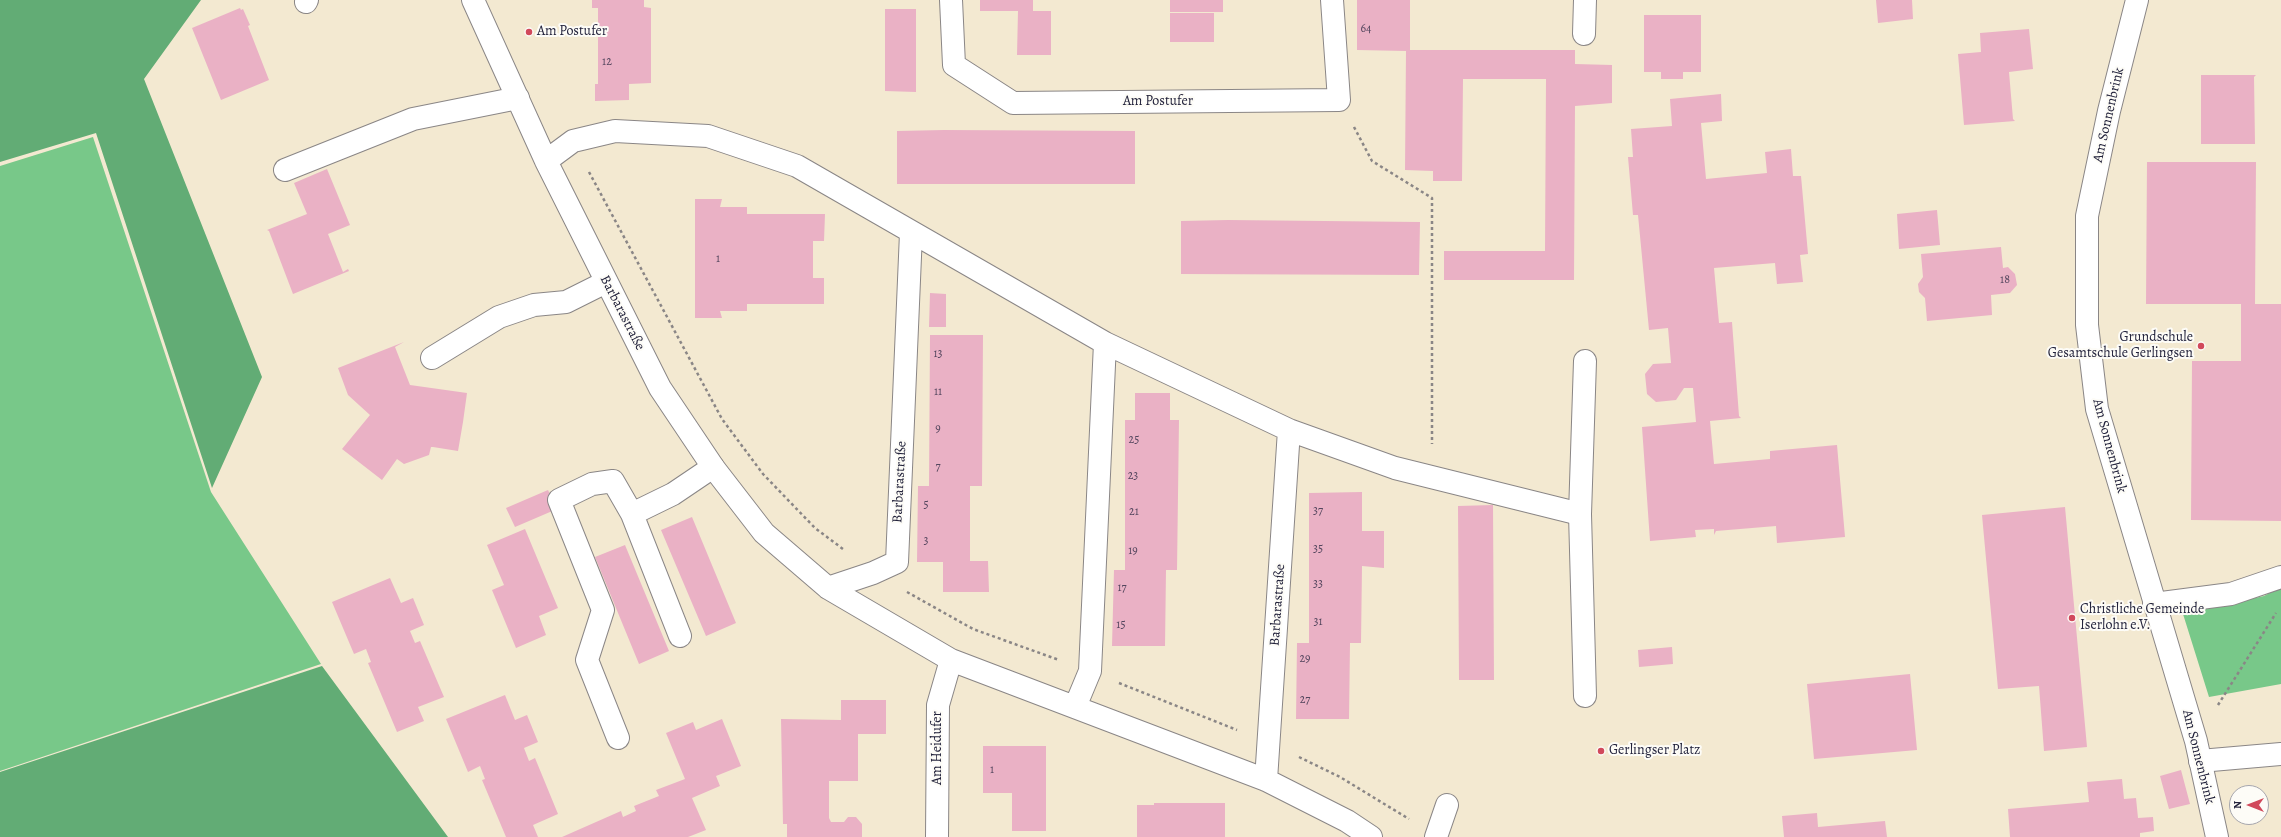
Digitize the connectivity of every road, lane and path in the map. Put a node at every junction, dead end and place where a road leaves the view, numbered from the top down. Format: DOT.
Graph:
graph roads {
  1 [pos="473,0"];
  2 [pos="951,0"];
  3 [pos="1332,0"];
  4 [pos="1585,0"];
  5 [pos="2137,0"];
  6 [pos="1584,34"];
  7 [pos="518,98"];
  8 [pos="1338,100"];
  9 [pos="572,141"];
  10 [pos="546,161"];
  11 [pos="285,170"];
  12 [pos="911,233"];
  13 [pos="606,282"];
  14 [pos="1105,343"];
  15 [pos="432,358"];
  16 [pos="1585,361"];
  17 [pos="1289,430"];
  18 [pos="713,467"];
  19 [pos="1432,476"];
  20 [pos="632,514"];
  21 [pos="1580,514"];
  22 [pos="873,573"];
  23 [pos="2281,577"];
  24 [pos="828,588"];
  25 [pos="2154,604"];
  26 [pos="2277,612"];
  27 [pos="680,636"];
  28 [pos="951,660"];
  29 [pos="1090,671"];
  30 [pos="1585,696"];
  31 [pos="1075,708"];
  32 [pos="618,738"];
  33 [pos="1269,742"];
  34 [pos="2198,751"];
  35 [pos="2281,754"];
  36 [pos="1266,780"];
  37 [pos="1447,805"];
  38 [pos="1345,829"];
  39 [pos="1436,836"];
  40 [pos="937,837"];
  41 [pos="1371,837"];
  42 [pos="2217,837"];
  1 -- 7 [label="street, Barbarastraße"];
  2 -- 8 [label="street, Am Postufer"];
  3 -- 8 [label="street"];
  4 -- 6 [label="street"];
  5 -- 25 [label="street, Am Sonnenbrink"];
  7 -- 10 [label="street, Barbarastraße"];
  7 -- 11 [label="street"];
  8 -- 19 [label="path"];
  9 -- 10 [label="street"];
  9 -- 12 [label="street"];
  9 -- 22 [label="path"];
  10 -- 13 [label="street, Barbarastraße"];
  12 -- 14 [label="street"];
  12 -- 22 [label="street, Barbarastraße"];
  13 -- 15 [label="street"];
  13 -- 18 [label="street, Barbarastraße"];
  14 -- 17 [label="street"];
  14 -- 29 [label="street"];
  16 -- 21 [label="street"];
  17 -- 19 [label="street"];
  17 -- 33 [label="street, Barbarastraße"];
  18 -- 20 [label="street"];
  18 -- 24 [label="street, Barbarastraße"];
  19 -- 21 [label="street"];
  20 -- 27 [label="street"];
  20 -- 32 [label="street"];
  21 -- 30 [label="street"];
  22 -- 24 [label="street, Barbarastraße"];
  22 -- 29 [label="path"];
  23 -- 25 [label="street"];
  24 -- 28 [label="street, Barbarastraße"];
  25 -- 34 [label="street, Am Sonnenbrink"];
  26 -- 34 [label="path"];
  28 -- 31 [label="street, Barbarastraße"];
  28 -- 40 [label="street, Am Heidufer"];
  29 -- 31 [label="street"];
  29 -- 33 [label="path"];
  31 -- 36 [label="street, Barbarastraße"];
  33 -- 36 [label="street, Barbarastraße"];
  33 -- 39 [label="path"];
  34 -- 35 [label="street"];
  34 -- 42 [label="street, Am Sonnenbrink"];
  36 -- 38 [label="street, Barbarastraße"];
  37 -- 39 [label="street"];
  38 -- 41 [label="street, Barbarastraße"];
}
